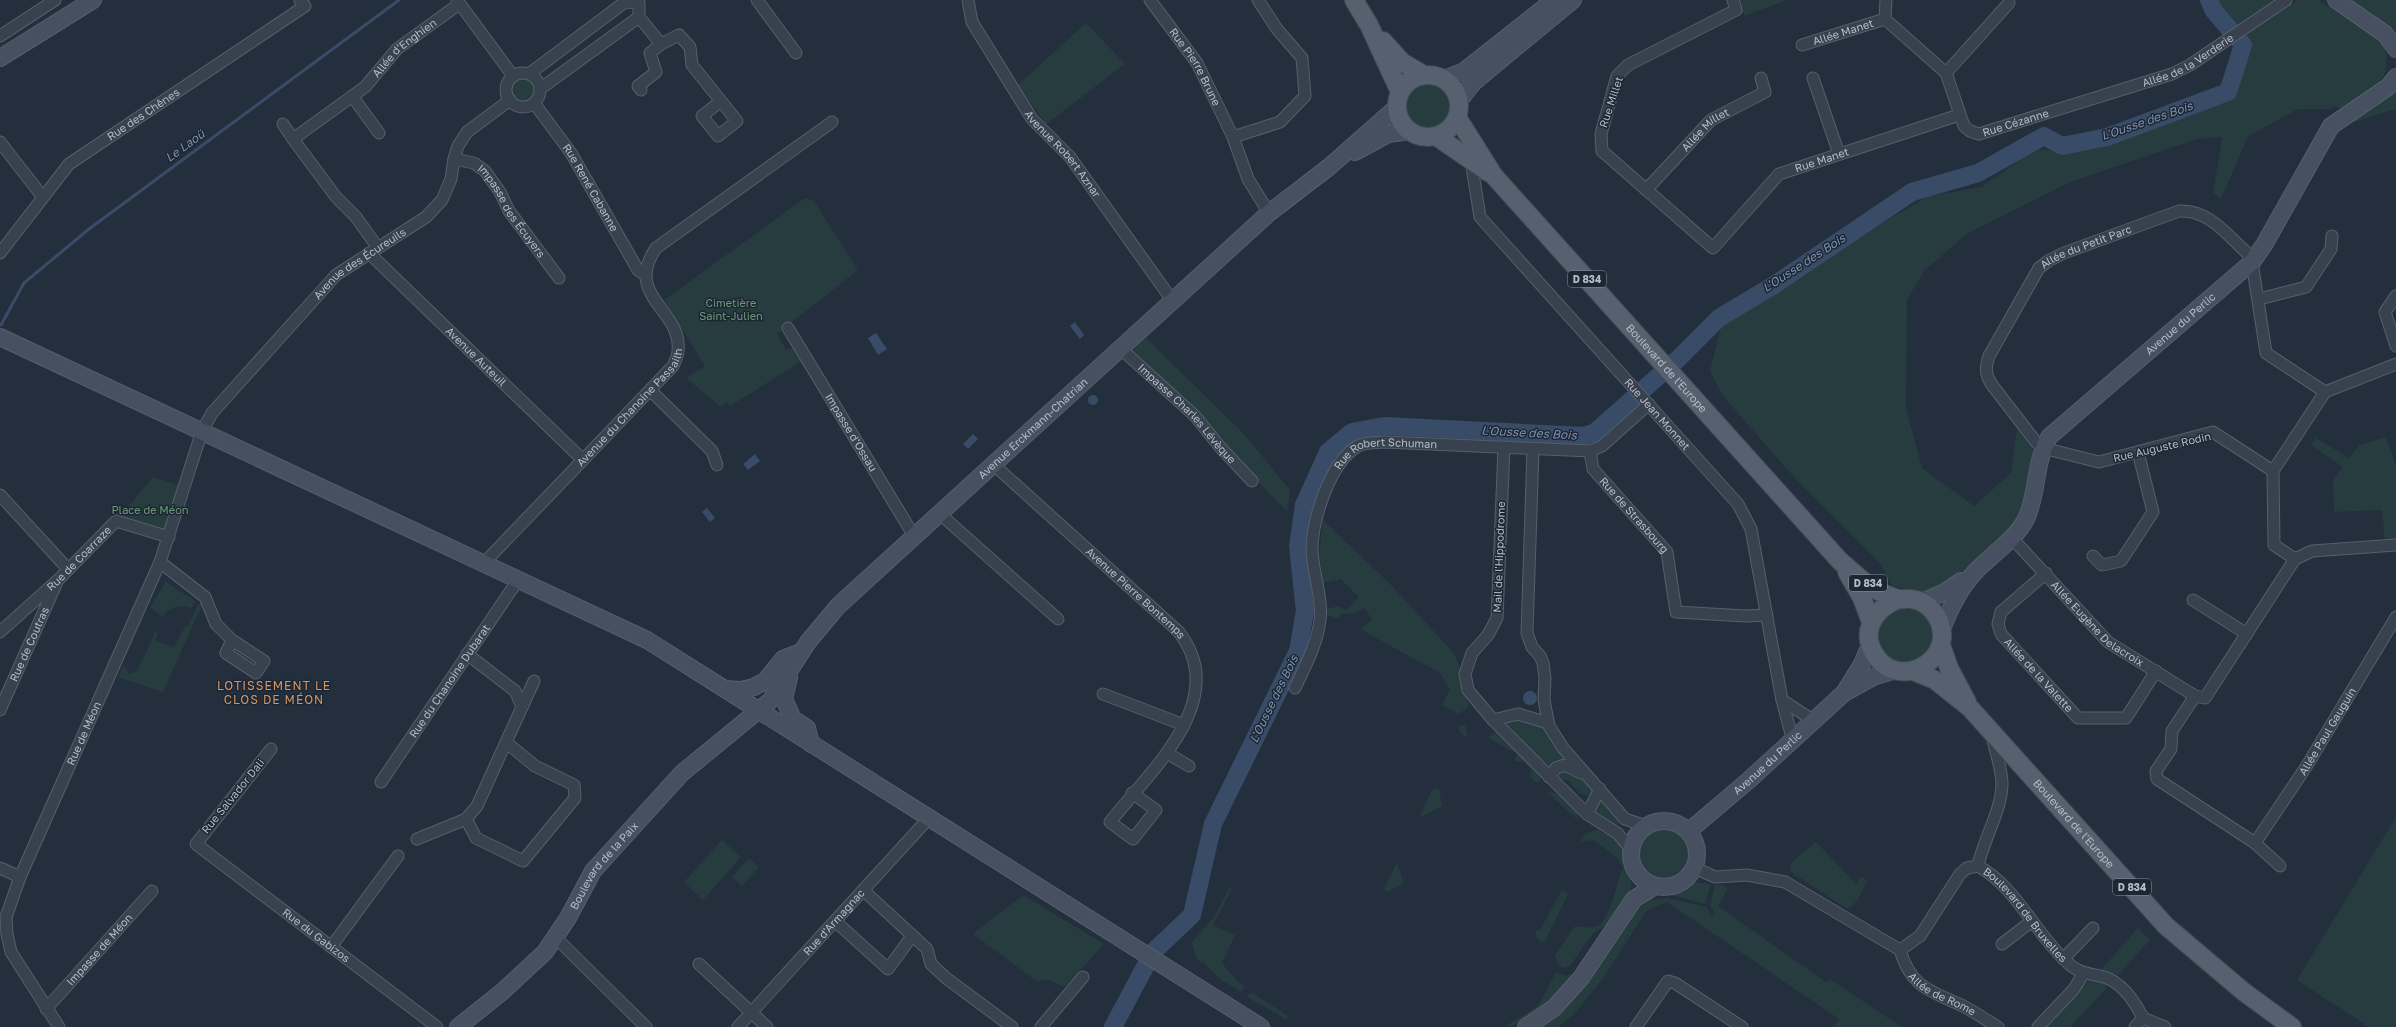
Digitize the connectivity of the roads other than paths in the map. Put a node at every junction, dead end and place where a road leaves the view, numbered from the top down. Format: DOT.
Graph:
graph roads {
  1 [pos="55,0"];
  2 [pos="93,0"];
  3 [pos="300,0"];
  4 [pos="757,0"];
  5 [pos="968,0"];
  6 [pos="1150,0"];
  7 [pos="1258,0"];
  8 [pos="1354,0"];
  9 [pos="1554,0"];
  10 [pos="1573,0"];
  11 [pos="1733,0"];
  12 [pos="1886,0"];
  13 [pos="2286,0"];
  14 [pos="2336,0"];
  15 [pos="458,2"];
  16 [pos="642,2"];
  17 [pos="2009,3"];
  18 [pos="639,17"];
  19 [pos="1885,19"];
  20 [pos="1369,25"];
  21 [pos="0,36"];
  22 [pos="661,44"];
  23 [pos="1802,45"];
  24 [pos="2396,49"];
  25 [pos="796,53"];
  26 [pos="0,58"];
  27 [pos="1946,73"];
  28 [pos="529,74"];
  29 [pos="1424,75"];
  30 [pos="513,76"];
  31 [pos="1444,78"];
  32 [pos="1761,78"];
  33 [pos="1813,78"];
  34 [pos="2396,78"];
  35 [pos="540,89"];
  36 [pos="641,90"];
  37 [pos="352,96"];
  38 [pos="510,100"];
  39 [pos="1399,100"];
  40 [pos="722,101"];
  41 [pos="534,103"];
  42 [pos="2081,103"];
  43 [pos="1458,109"];
  44 [pos="1958,115"];
  45 [pos="832,122"];
  46 [pos="283,124"];
  47 [pos="1410,131"];
  48 [pos="379,133"];
  49 [pos="1436,136"];
  50 [pos="1233,137"];
  51 [pos="293,139"];
  52 [pos="0,142"];
  53 [pos="1839,154"];
  54 [pos="454,159"];
  55 [pos="1471,161"];
  56 [pos="1329,167"];
  57 [pos="1494,176"];
  58 [pos="1646,190"];
  59 [pos="42,196"];
  60 [pos="1269,213"];
  61 [pos="2332,236"];
  62 [pos="1713,248"];
  63 [pos="374,250"];
  64 [pos="0,253"];
  65 [pos="2252,262"];
  66 [pos="644,275"];
  67 [pos="559,278"];
  68 [pos="2396,296"];
  69 [pos="2259,299"];
  70 [pos="1172,300"];
  71 [pos="788,328"];
  72 [pos="0,337"];
  73 [pos="2396,346"];
  74 [pos="1120,348"];
  75 [pos="2396,364"];
  76 [pos="651,391"];
  77 [pos="2325,392"];
  78 [pos="1643,396"];
  79 [pos="202,431"];
  80 [pos="1504,446"];
  81 [pos="2043,448"];
  82 [pos="1533,449"];
  83 [pos="1590,451"];
  84 [pos="2138,452"];
  85 [pos="583,460"];
  86 [pos="717,465"];
  87 [pos="994,465"];
  88 [pos="2273,471"];
  89 [pos="1252,480"];
  90 [pos="2,502"];
  91 [pos="939,513"];
  92 [pos="914,536"];
  93 [pos="169,537"];
  94 [pos="2011,538"];
  95 [pos="2396,545"];
  96 [pos="2093,556"];
  97 [pos="2295,558"];
  98 [pos="1840,561"];
  99 [pos="160,562"];
  100 [pos="484,564"];
  101 [pos="68,569"];
  102 [pos="1974,573"];
  103 [pos="2046,573"];
  104 [pos="59,578"];
  105 [pos="518,580"];
  106 [pos="1899,599"];
  107 [pos="2193,600"];
  108 [pos="1922,602"];
  109 [pos="1767,615"];
  110 [pos="2396,617"];
  111 [pos="1058,619"];
  112 [pos="1871,622"];
  113 [pos="0,632"];
  114 [pos="2247,634"];
  115 [pos="1941,637"];
  116 [pos="232,640"];
  117 [pos="1870,645"];
  118 [pos="801,652"];
  119 [pos="467,654"];
  120 [pos="792,666"];
  121 [pos="1905,671"];
  122 [pos="2156,671"];
  123 [pos="534,682"];
  124 [pos="724,688"];
  125 [pos="1295,688"];
  126 [pos="1844,693"];
  127 [pos="1103,694"];
  128 [pos="2195,696"];
  129 [pos="1782,700"];
  130 [pos="522,707"];
  131 [pos="1970,708"];
  132 [pos="0,710"];
  133 [pos="758,710"];
  134 [pos="1493,720"];
  135 [pos="1814,720"];
  136 [pos="1548,723"];
  137 [pos="1184,725"];
  138 [pos="1989,729"];
  139 [pos="1793,740"];
  140 [pos="507,743"];
  141 [pos="811,744"];
  142 [pos="271,749"];
  143 [pos="1167,754"];
  144 [pos="1189,766"];
  145 [pos="1549,777"];
  146 [pos="1592,780"];
  147 [pos="381,782"];
  148 [pos="1600,789"];
  149 [pos="1132,793"];
  150 [pos="1587,814"];
  151 [pos="929,818"];
  152 [pos="466,819"];
  153 [pos="1646,826"];
  154 [pos="1689,831"];
  155 [pos="417,839"];
  156 [pos="2255,843"];
  157 [pos="196,844"];
  158 [pos="1631,849"];
  159 [pos="398,856"];
  160 [pos="1978,866"];
  161 [pos="2280,866"];
  162 [pos="0,868"];
  163 [pos="1695,868"];
  164 [pos="1638,874"];
  165 [pos="20,878"];
  166 [pos="1654,886"];
  167 [pos="863,890"];
  168 [pos="152,891"];
  169 [pos="1634,899"];
  170 [pos="835,921"];
  171 [pos="2032,921"];
  172 [pos="2093,928"];
  173 [pos="912,936"];
  174 [pos="556,938"];
  175 [pos="2002,944"];
  176 [pos="331,947"];
  177 [pos="1900,950"];
  178 [pos="2063,959"];
  179 [pos="698,964"];
  180 [pos="2083,974"];
  181 [pos="1083,978"];
  182 [pos="46,1008"];
  183 [pos="751,1013"];
  184 [pos="2143,1018"];
  185 [pos="55,1026"];
  186 [pos="437,1027"];
  187 [pos="458,1027"];
  188 [pos="646,1027"];
  189 [pos="738,1027"];
  190 [pos="767,1027"];
  191 [pos="1012,1027"];
  192 [pos="1041,1027"];
  193 [pos="1261,1027"];
  194 [pos="1526,1027"];
  195 [pos="1636,1027"];
  196 [pos="1742,1027"];
  197 [pos="1998,1027"];
  198 [pos="2038,1027"];
  199 [pos="2135,1027"];
  200 [pos="2165,1027"];
  201 [pos="2292,1027"];
  1 -- 21 [label="street"];
  2 -- 26 [label="street"];
  3 -- 59 [label="street, Rue des Chênes"];
  4 -- 25 [label="street"];
  5 -- 70 [label="street, Avenue Robert Aznar"];
  6 -- 50 [label="street, Rue Pierre Brune"];
  7 -- 50 [label="street"];
  8 -- 20 [label="main road"];
  9 -- 31 [label="street"];
  10 -- 43 [label="street"];
  11 -- 58 [label="street, Rue Millet"];
  12 -- 19 [label="street"];
  13 -- 42 [label="street, Allée de la Verderie"];
  14 -- 24 [label="street"];
  15 -- 30 [label="street"];
  15 -- 37 [label="street, Allée d'Enghien"];
  16 -- 18 [label="street"];
  16 -- 28 [label="street"];
  17 -- 27 [label="street"];
  18 -- 22 [label="street"];
  18 -- 35 [label="street"];
  19 -- 23 [label="street, Allée Manet"];
  19 -- 27 [label="street"];
  20 -- 29 [label="main road"];
  20 -- 39 [label="main road"];
  22 -- 36 [label="street"];
  22 -- 40 [label="street"];
  27 -- 44 [label="street, Rue Cézanne"];
  28 -- 30 [label="street"];
  28 -- 35 [label="street"];
  29 -- 31 [label="main road"];
  29 -- 39 [label="main road"];
  30 -- 38 [label="street"];
  31 -- 43 [label="main road"];
  32 -- 58 [label="street, Allée Millet"];
  33 -- 53 [label="street"];
  34 -- 65 [label="street, Avenue du Perlic"];
  35 -- 41 [label="street"];
  37 -- 48 [label="street"];
  37 -- 51 [label="street, Allée d'Enghien"];
  38 -- 41 [label="street"];
  38 -- 54 [label="street, Avenue des Écureuils"];
  39 -- 47 [label="main road"];
  39 -- 56 [label="street, Avenue Erckmann-Chatrian"];
  41 -- 66 [label="street, Rue René Cabanne"];
  42 -- 44 [label="street, Rue Cézanne"];
  43 -- 49 [label="main road"];
  43 -- 57 [label="main road, Boulevard de l'Europe / D 834"];
  44 -- 53 [label="street, Rue Manet"];
  45 -- 66 [label="street"];
  46 -- 51 [label="street"];
  47 -- 49 [label="main road"];
  47 -- 56 [label="street, Avenue Erckmann-Chatrian"];
  49 -- 55 [label="main road, Boulevard de l'Europe / D 834"];
  50 -- 60 [label="street, Rue Pierre Brune"];
  51 -- 63 [label="street"];
  52 -- 59 [label="street"];
  53 -- 62 [label="street, Rue Manet"];
  54 -- 63 [label="street, Avenue des Écureuils"];
  54 -- 67 [label="street, Impasse des Écuyers"];
  55 -- 57 [label="main road, Boulevard de l'Europe / D 834"];
  55 -- 78 [label="street, Rue Jean Monnet"];
  56 -- 60 [label="street, Avenue Erckmann-Chatrian"];
  57 -- 98 [label="main road, Boulevard de l'Europe / D 834"];
  58 -- 62 [label="street, Rue Millet"];
  59 -- 64 [label="street, Rue des Chênes"];
  60 -- 70 [label="street, Avenue Erckmann-Chatrian"];
  61 -- 69 [label="street"];
  63 -- 79 [label="street, Avenue des Écureuils"];
  63 -- 85 [label="street, Avenue Auteuil"];
  65 -- 69 [label="street"];
  65 -- 81 [label="street, Avenue du Perlic"];
  65 -- 81 [label="street, Allée du Petit Parc"];
  66 -- 76 [label="street, Avenue du Chanoine Passailh"];
  68 -- 73 [label="street"];
  69 -- 77 [label="street"];
  70 -- 74 [label="street, Avenue Erckmann-Chatrian"];
  71 -- 92 [label="street, Impasse d'Ossau"];
  72 -- 79 [label="street"];
  74 -- 87 [label="street, Avenue Erckmann-Chatrian"];
  74 -- 89 [label="street, Impasse Charles Lévèque"];
  75 -- 77 [label="street"];
  76 -- 85 [label="street, Avenue du Chanoine Passailh"];
  76 -- 86 [label="street"];
  77 -- 88 [label="street"];
  78 -- 83 [label="street"];
  78 -- 109 [label="street, Rue Jean Monnet"];
  79 -- 93 [label="street, Rue de Méon"];
  79 -- 100 [label="street"];
  80 -- 82 [label="street, Rue Robert Schuman"];
  80 -- 125 [label="street, Rue Robert Schuman"];
  80 -- 134 [label="street, Mail de l'Hippodrome"];
  81 -- 84 [label="street, Rue Auguste Rodin"];
  81 -- 94 [label="street, Avenue du Perlic"];
  82 -- 83 [label="street, Rue Robert Schuman"];
  82 -- 136 [label="street"];
  83 -- 109 [label="street, Rue de Strasbourg"];
  84 -- 88 [label="street, Rue Auguste Rodin"];
  84 -- 96 [label="street"];
  85 -- 100 [label="street, Avenue du Chanoine Passailh"];
  87 -- 91 [label="street, Avenue Erckmann-Chatrian"];
  87 -- 137 [label="street, Avenue Pierre Bontemps"];
  88 -- 97 [label="street"];
  90 -- 101 [label="street"];
  91 -- 92 [label="street, Avenue Erckmann-Chatrian"];
  91 -- 111 [label="street"];
  92 -- 118 [label="street, Avenue Erckmann-Chatrian"];
  93 -- 99 [label="street, Rue de Méon"];
  93 -- 101 [label="street, Rue de Coarraze"];
  94 -- 102 [label="street, Avenue du Perlic"];
  94 -- 103 [label="street, Allée Eugène Delacroix"];
  95 -- 97 [label="street"];
  97 -- 114 [label="street"];
  98 -- 106 [label="main road, Boulevard de l'Europe / D 834"];
  98 -- 112 [label="main road, Boulevard de l'Europe / D 834"];
  99 -- 116 [label="street"];
  99 -- 165 [label="street, Rue de Méon"];
  100 -- 105 [label="street"];
  101 -- 104 [label="street, Rue de Coarraze"];
  102 -- 108 [label="street, Avenue du Perlic"];
  102 -- 115 [label="street, Avenue du Perlic"];
  103 -- 122 [label="street, Allée Eugène Delacroix"];
  103 -- 122 [label="street, Allée de la Valette"];
  104 -- 113 [label="street, Rue de Coarraze"];
  104 -- 132 [label="street, Rue de Coutras"];
  105 -- 119 [label="street, Rue du Chanoine Dubarat"];
  105 -- 124 [label="street"];
  106 -- 108 [label="main road"];
  106 -- 112 [label="main road"];
  107 -- 114 [label="street"];
  108 -- 115 [label="main road"];
  109 -- 129 [label="street, Rue Jean Monnet"];
  110 -- 156 [label="street, Allée Paul Gauguin"];
  112 -- 117 [label="main road"];
  114 -- 128 [label="street"];
  115 -- 121 [label="main road"];
  115 -- 131 [label="main road, Boulevard de l'Europe / D 834"];
  117 -- 121 [label="main road"];
  117 -- 126 [label="street, Avenue du Perlic"];
  118 -- 120 [label="street, Avenue Erckmann-Chatrian"];
  118 -- 124 [label="street"];
  119 -- 130 [label="street"];
  119 -- 147 [label="street, Rue du Chanoine Dubarat"];
  120 -- 133 [label="street, Avenue Erckmann-Chatrian"];
  120 -- 141 [label="street"];
  121 -- 126 [label="street, Avenue du Perlic"];
  121 -- 131 [label="main road, Boulevard de l'Europe / D 834"];
  122 -- 128 [label="street, Allée Eugène Delacroix"];
  123 -- 130 [label="street"];
  124 -- 133 [label="street"];
  126 -- 135 [label="street, Avenue du Perlic"];
  127 -- 137 [label="street"];
  128 -- 156 [label="street"];
  129 -- 135 [label="street"];
  129 -- 139 [label="street, Rue Jean Monnet"];
  130 -- 140 [label="street"];
  131 -- 138 [label="main road, Boulevard de l'Europe / D 834"];
  133 -- 141 [label="street"];
  133 -- 174 [label="street, Boulevard de la Paix"];
  134 -- 136 [label="street"];
  134 -- 145 [label="street, Mail de l'Hippodrome"];
  135 -- 139 [label="street, Avenue du Perlic"];
  136 -- 146 [label="street"];
  137 -- 143 [label="street, Avenue Pierre Bontemps"];
  138 -- 160 [label="street"];
  138 -- 201 [label="main road, Boulevard de l'Europe / D 834"];
  139 -- 154 [label="street, Avenue du Perlic"];
  140 -- 152 [label="street"];
  140 -- 152 [label="street"];
  141 -- 151 [label="street"];
  142 -- 157 [label="street, Rue Salvador Dali"];
  143 -- 144 [label="street"];
  143 -- 149 [label="street, Avenue Pierre Bontemps"];
  145 -- 146 [label="street"];
  145 -- 150 [label="street, Mail de l'Hippodrome"];
  146 -- 148 [label="street"];
  148 -- 150 [label="street"];
  148 -- 153 [label="street"];
  150 -- 158 [label="street, Mail de l'Hippodrome"];
  151 -- 167 [label="street, Rue d'Armagnac"];
  151 -- 193 [label="street"];
  152 -- 155 [label="street"];
  153 -- 154 [label="street"];
  153 -- 158 [label="street"];
  154 -- 163 [label="street"];
  156 -- 161 [label="street"];
  157 -- 176 [label="street, Rue du Gabizos"];
  158 -- 164 [label="street"];
  159 -- 176 [label="street"];
  160 -- 171 [label="street, Boulevard de Bruxelles"];
  160 -- 177 [label="street, Boulevard de Bruxelles"];
  162 -- 165 [label="street"];
  163 -- 166 [label="street"];
  163 -- 177 [label="street"];
  164 -- 166 [label="street"];
  164 -- 169 [label="street"];
  165 -- 182 [label="street, Rue de Méon"];
  166 -- 169 [label="street"];
  167 -- 170 [label="street, Rue d'Armagnac"];
  167 -- 173 [label="street"];
  168 -- 182 [label="street, Impasse de Méon"];
  169 -- 194 [label="street"];
  170 -- 173 [label="street"];
  170 -- 183 [label="street, Rue d'Armagnac"];
  171 -- 175 [label="street"];
  171 -- 178 [label="street, Boulevard de Bruxelles"];
  172 -- 178 [label="street"];
  173 -- 191 [label="street"];
  174 -- 187 [label="street, Boulevard de la Paix"];
  174 -- 188 [label="street"];
  176 -- 186 [label="street, Rue du Gabizos"];
  177 -- 197 [label="street, Allée de Rome"];
  178 -- 180 [label="street, Boulevard de Bruxelles"];
  179 -- 183 [label="street"];
  180 -- 184 [label="street, Boulevard de Bruxelles"];
  180 -- 198 [label="street"];
  181 -- 192 [label="street"];
  182 -- 185 [label="street, Rue de Méon"];
  183 -- 189 [label="street, Rue d'Armagnac"];
  183 -- 190 [label="street"];
  184 -- 199 [label="street"];
  184 -- 200 [label="street"];
  195 -- 196 [label="street"];
}
